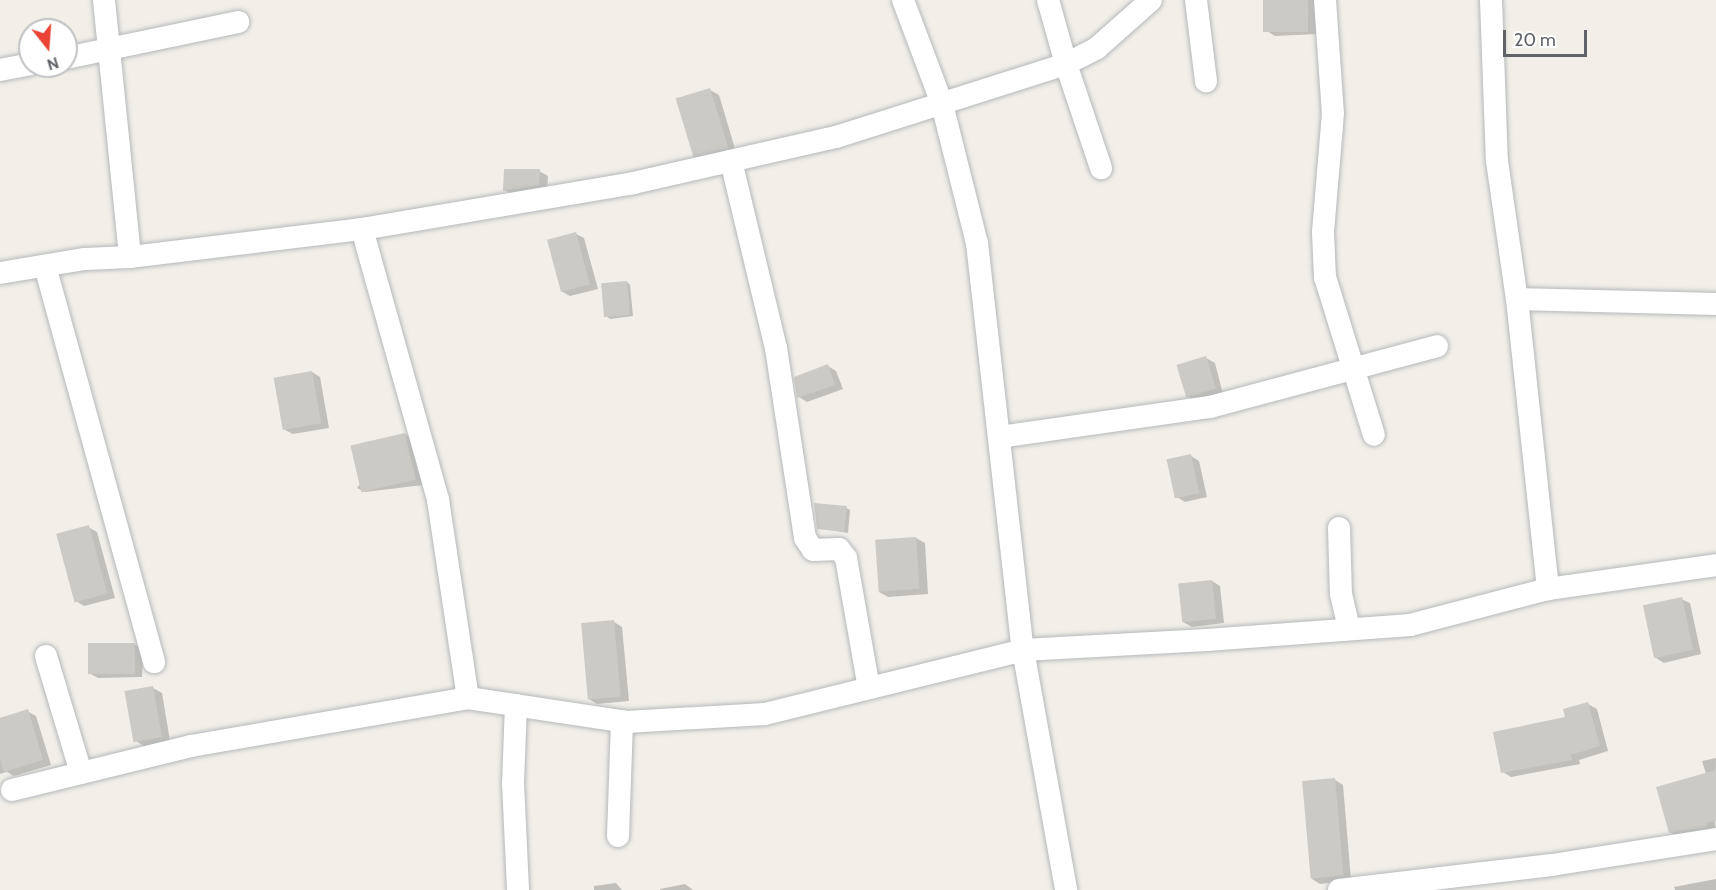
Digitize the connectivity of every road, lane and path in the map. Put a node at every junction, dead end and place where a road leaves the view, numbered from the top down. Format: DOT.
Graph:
graph roads {
  1 [pos="104,0"];
  2 [pos="903,0"];
  3 [pos="1048,0"];
  4 [pos="1151,0"];
  5 [pos="1196,0"];
  6 [pos="1325,0"];
  7 [pos="1491,0"];
  8 [pos="237,22"];
  9 [pos="109,51"];
  10 [pos="78,56"];
  11 [pos="1066,64"];
  12 [pos="18,66"];
  13 [pos="0,69"];
  14 [pos="1206,81"];
  15 [pos="942,104"];
  16 [pos="731,161"];
  17 [pos="1101,168"];
  18 [pos="362,229"];
  19 [pos="130,257"];
  20 [pos="45,266"];
  21 [pos="0,273"];
  22 [pos="1517,299"];
  23 [pos="1716,304"];
  24 [pos="1437,346"];
  25 [pos="1351,368"];
  26 [pos="1374,435"];
  27 [pos="999,437"];
  28 [pos="1339,528"];
  29 [pos="1716,565"];
  30 [pos="1548,589"];
  31 [pos="1349,629"];
  32 [pos="1023,650"];
  33 [pos="46,656"];
  34 [pos="154,662"];
  35 [pos="869,688"];
  36 [pos="468,698"];
  37 [pos="516,705"];
  38 [pos="621,721"];
  39 [pos="81,773"];
  40 [pos="12,790"];
  41 [pos="618,836"];
  42 [pos="1716,839"];
  43 [pos="518,890"];
  44 [pos="1066,890"];
  45 [pos="1339,890"];
  1 -- 9 [label="street"];
  2 -- 15 [label="street"];
  3 -- 11 [label="street"];
  4 -- 11 [label="street"];
  5 -- 14 [label="street"];
  6 -- 25 [label="street"];
  7 -- 22 [label="street"];
  8 -- 9 [label="street"];
  9 -- 10 [label="street"];
  9 -- 19 [label="street"];
  11 -- 15 [label="street"];
  11 -- 17 [label="street"];
  12 -- 13 [label="street"];
  15 -- 16 [label="street"];
  15 -- 27 [label="street"];
  16 -- 18 [label="street"];
  16 -- 35 [label="street"];
  18 -- 19 [label="street"];
  18 -- 36 [label="street"];
  19 -- 20 [label="street"];
  20 -- 21 [label="street"];
  20 -- 34 [label="street"];
  22 -- 23 [label="street"];
  22 -- 30 [label="street"];
  24 -- 25 [label="street"];
  25 -- 26 [label="street"];
  25 -- 27 [label="street"];
  27 -- 32 [label="street"];
  28 -- 31 [label="street"];
  29 -- 30 [label="street"];
  30 -- 31 [label="street"];
  31 -- 32 [label="street"];
  32 -- 35 [label="street"];
  32 -- 44 [label="street"];
  33 -- 39 [label="street"];
  35 -- 38 [label="street"];
  36 -- 37 [label="street"];
  36 -- 39 [label="street"];
  37 -- 38 [label="street"];
  37 -- 43 [label="street"];
  38 -- 41 [label="street"];
  39 -- 40 [label="street"];
  42 -- 45 [label="street"];
}
